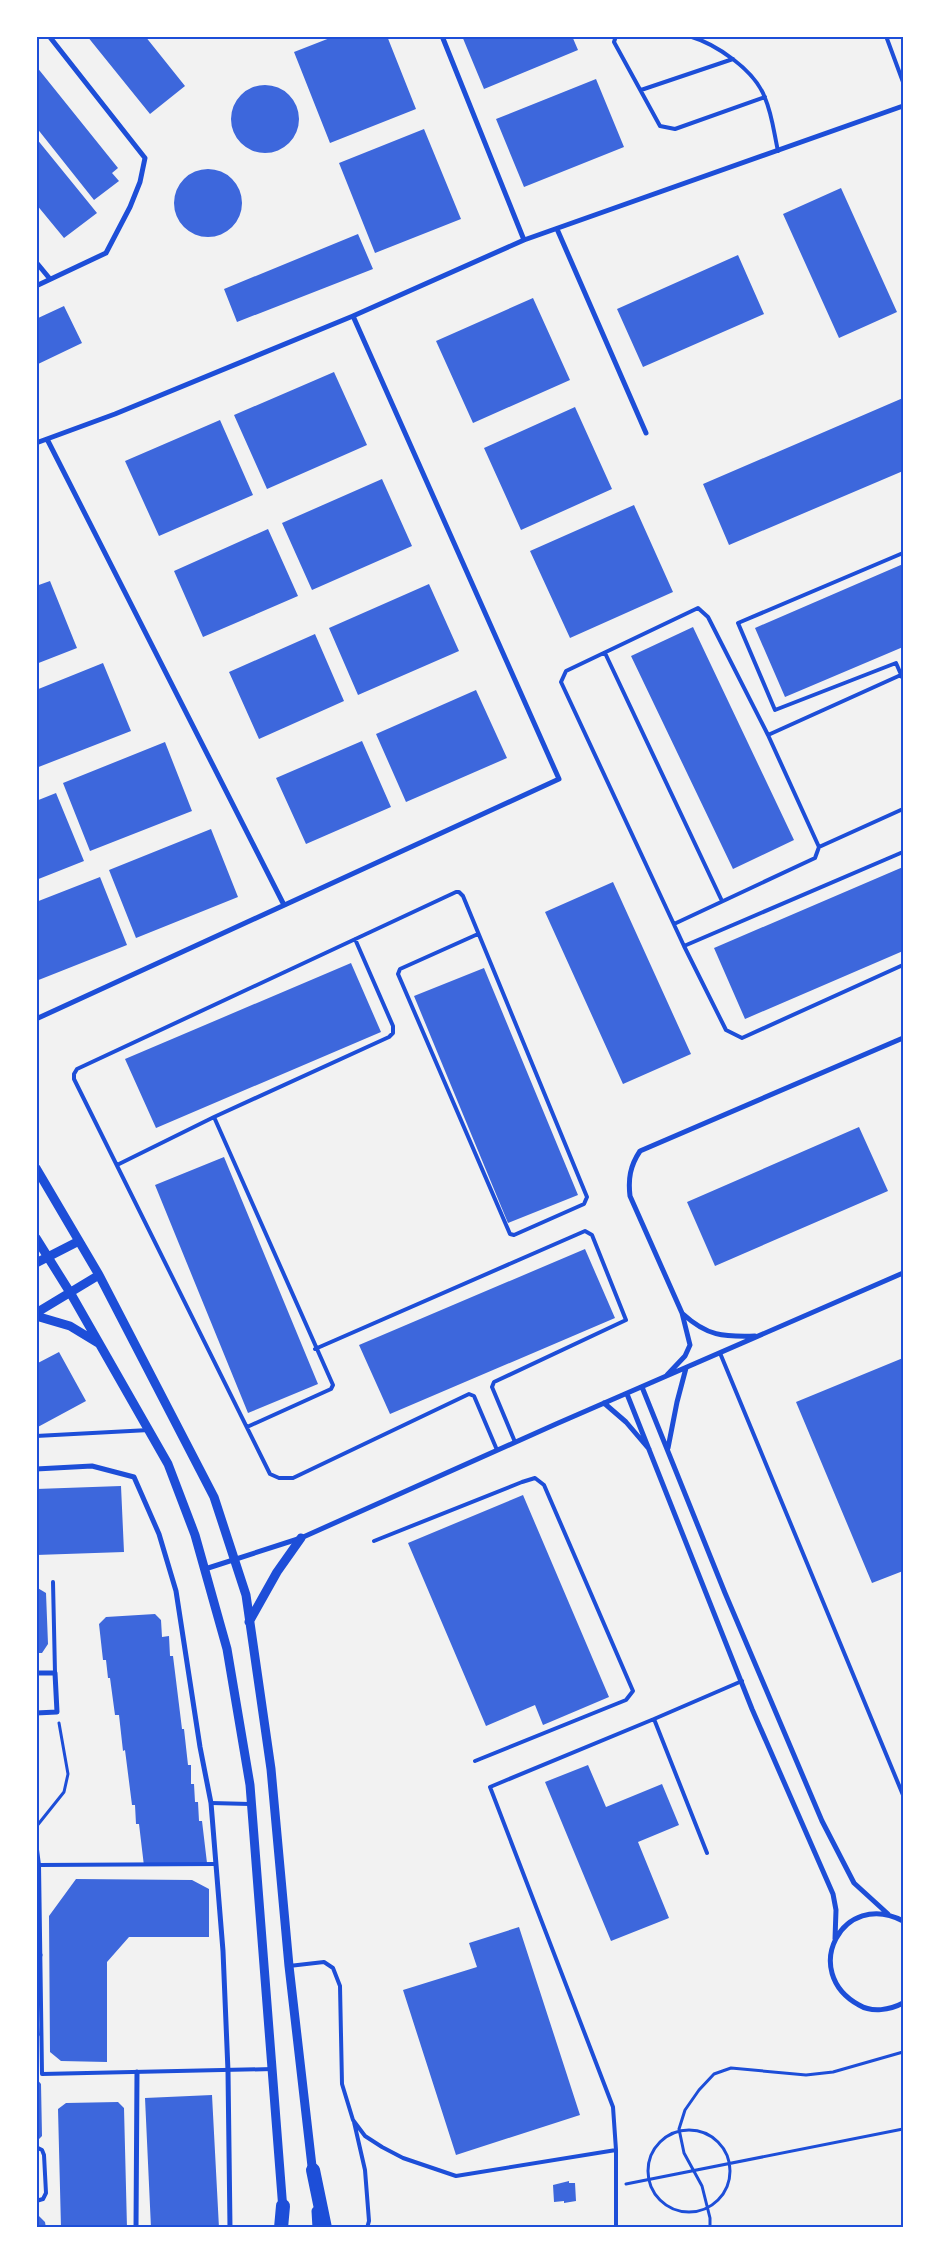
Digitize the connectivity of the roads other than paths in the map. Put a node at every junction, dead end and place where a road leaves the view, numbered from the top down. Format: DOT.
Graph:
graph roads {
  1 [pos="50,36"];
  2 [pos="442,36"];
  3 [pos="616,36"];
  4 [pos="689,36"];
  5 [pos="886,36"];
  6 [pos="733,59"];
  7 [pos="903,82"];
  8 [pos="641,90"];
  9 [pos="765,97"];
  10 [pos="903,106"];
  11 [pos="778,150"];
  12 [pos="557,229"];
  13 [pos="524,240"];
  14 [pos="36,262"];
  15 [pos="50,279"];
  16 [pos="36,286"];
  17 [pos="353,316"];
  18 [pos="646,433"];
  19 [pos="47,439"];
  20 [pos="36,443"];
  21 [pos="903,553"];
  22 [pos="605,653"];
  23 [pos="902,676"];
  24 [pos="768,735"];
  25 [pos="903,809"];
  26 [pos="819,847"];
  27 [pos="903,852"];
  28 [pos="722,901"];
  29 [pos="284,905"];
  30 [pos="674,924"];
  31 [pos="478,934"];
  32 [pos="356,939"];
  33 [pos="684,946"];
  34 [pos="903,965"];
  35 [pos="36,1019"];
  36 [pos="903,1038"];
  37 [pos="214,1117"];
  38 [pos="117,1165"];
  39 [pos="36,1168"];
  40 [pos="36,1238"];
  41 [pos="79,1241"];
  42 [pos="48,1257"];
  43 [pos="36,1263"];
  44 [pos="903,1273"];
  45 [pos="99,1275"];
  46 [pos="71,1294"];
  47 [pos="682,1313"];
  48 [pos="36,1314"];
  49 [pos="758,1336"];
  50 [pos="100,1345"];
  51 [pos="315,1348"];
  52 [pos="720,1354"];
  53 [pos="686,1368"];
  54 [pos="665,1378"];
  55 [pos="642,1387"];
  56 [pos="627,1394"];
  57 [pos="604,1403"];
  58 [pos="247,1427"];
  59 [pos="149,1430"];
  60 [pos="36,1436"];
  61 [pos="515,1442"];
  62 [pos="668,1449"];
  63 [pos="497,1450"];
  64 [pos="654,1456"];
  65 [pos="36,1469"];
  66 [pos="301,1538"];
  67 [pos="374,1541"];
  68 [pos="235,1559"];
  69 [pos="205,1569"];
  70 [pos="53,1582"];
  71 [pos="249,1622"];
  72 [pos="36,1673"];
  73 [pos="55,1673"];
  74 [pos="742,1681"];
  75 [pos="36,1713"];
  76 [pos="654,1720"];
  77 [pos="475,1761"];
  78 [pos="903,1795"];
  79 [pos="211,1803"];
  80 [pos="250,1804"];
  81 [pos="36,1842"];
  82 [pos="707,1854"];
  83 [pos="216,1864"];
  84 [pos="39,1865"];
  85 [pos="888,1914"];
  86 [pos="903,1921"];
  87 [pos="835,1939"];
  88 [pos="38,1955"];
  89 [pos="289,1966"];
  90 [pos="903,2003"];
  91 [pos="274,2069"];
  92 [pos="228,2071"];
  93 [pos="138,2072"];
  94 [pos="353,2120"];
  95 [pos="36,2147"];
  96 [pos="616,2150"];
  97 [pos="313,2170"];
  98 [pos="36,2201"];
  99 [pos="283,2206"];
  100 [pos="136,2228"];
  101 [pos="230,2228"];
  102 [pos="281,2228"];
  103 [pos="285,2228"];
  104 [pos="317,2228"];
  105 [pos="325,2228"];
  106 [pos="367,2228"];
  107 [pos="616,2228"];
  1 -- 15 [label="street"];
  2 -- 13 [label="street"];
  3 -- 8 [label="lane"];
  4 -- 6 [label="lane"];
  5 -- 7 [label="lane"];
  6 -- 8 [label="lane"];
  6 -- 9 [label="lane"];
  8 -- 9 [label="lane"];
  9 -- 11 [label="lane"];
  10 -- 11 [label="street"];
  11 -- 12 [label="street"];
  12 -- 13 [label="street"];
  12 -- 18 [label="street"];
  13 -- 17 [label="street"];
  14 -- 15 [label="street"];
  15 -- 16 [label="street"];
  17 -- 19 [label="street"];
  17 -- 29 [label="street"];
  19 -- 20 [label="street"];
  19 -- 29 [label="street"];
  21 -- 23 [label="lane"];
  22 -- 24 [label="lane"];
  22 -- 28 [label="lane"];
  22 -- 30 [label="lane"];
  23 -- 24 [label="lane"];
  24 -- 26 [label="lane"];
  25 -- 26 [label="lane"];
  26 -- 28 [label="lane"];
  27 -- 33 [label="lane"];
  28 -- 30 [label="lane"];
  29 -- 35 [label="street"];
  30 -- 33 [label="lane"];
  31 -- 31 [label="lane"];
  31 -- 32 [label="lane"];
  32 -- 37 [label="lane"];
  32 -- 38 [label="lane"];
  33 -- 34 [label="lane"];
  36 -- 47 [label="street"];
  37 -- 38 [label="lane"];
  37 -- 51 [label="lane"];
  38 -- 58 [label="lane"];
  39 -- 41 [label="street"];
  40 -- 42 [label="street"];
  41 -- 42 [label="street"];
  41 -- 45 [label="street"];
  42 -- 43 [label="street"];
  42 -- 46 [label="street"];
  44 -- 49 [label="street"];
  45 -- 46 [label="street"];
  45 -- 68 [label="street"];
  46 -- 48 [label="street"];
  46 -- 50 [label="street"];
  47 -- 49 [label="street"];
  47 -- 54 [label="street"];
  48 -- 50 [label="street"];
  49 -- 52 [label="street"];
  50 -- 59 [label="street"];
  51 -- 58 [label="lane"];
  51 -- 61 [label="lane"];
  52 -- 53 [label="street"];
  52 -- 78 [label="lane"];
  53 -- 54 [label="street"];
  53 -- 62 [label="street"];
  54 -- 55 [label="street"];
  55 -- 56 [label="street"];
  55 -- 62 [label="street"];
  56 -- 57 [label="street"];
  56 -- 64 [label="street"];
  57 -- 61 [label="street"];
  57 -- 64 [label="street"];
  58 -- 63 [label="lane"];
  59 -- 60 [label="lane"];
  59 -- 69 [label="street"];
  61 -- 63 [label="street"];
  62 -- 85 [label="street"];
  63 -- 66 [label="street"];
  64 -- 74 [label="street"];
  65 -- 79 [label="street"];
  66 -- 68 [label="street"];
  66 -- 71 [label="street"];
  67 -- 77 [label="lane"];
  68 -- 69 [label="street"];
  68 -- 71 [label="street"];
  69 -- 80 [label="street"];
  70 -- 73 [label="lane"];
  71 -- 89 [label="street"];
  72 -- 73 [label="street"];
  73 -- 75 [label="street"];
  74 -- 76 [label="lane"];
  74 -- 87 [label="street"];
  76 -- 82 [label="lane"];
  76 -- 96 [label="lane"];
  79 -- 80 [label="lane"];
  79 -- 83 [label="street"];
  80 -- 91 [label="street"];
  81 -- 84 [label="lane"];
  83 -- 84 [label="lane"];
  83 -- 92 [label="street"];
  84 -- 88 [label="lane"];
  85 -- 86 [label="street"];
  85 -- 87 [label="street"];
  87 -- 90 [label="street"];
  88 -- 93 [label="lane"];
  89 -- 94 [label="lane"];
  89 -- 97 [label="street"];
  91 -- 92 [label="lane"];
  91 -- 99 [label="street"];
  92 -- 93 [label="lane"];
  92 -- 101 [label="street"];
  93 -- 100 [label="street"];
  94 -- 96 [label="lane"];
  94 -- 106 [label="lane"];
  95 -- 98 [label="lane"];
  96 -- 107 [label="lane"];
  97 -- 104 [label="street"];
  97 -- 105 [label="highway"];
  99 -- 102 [label="highway"];
  99 -- 103 [label="street"];
}
